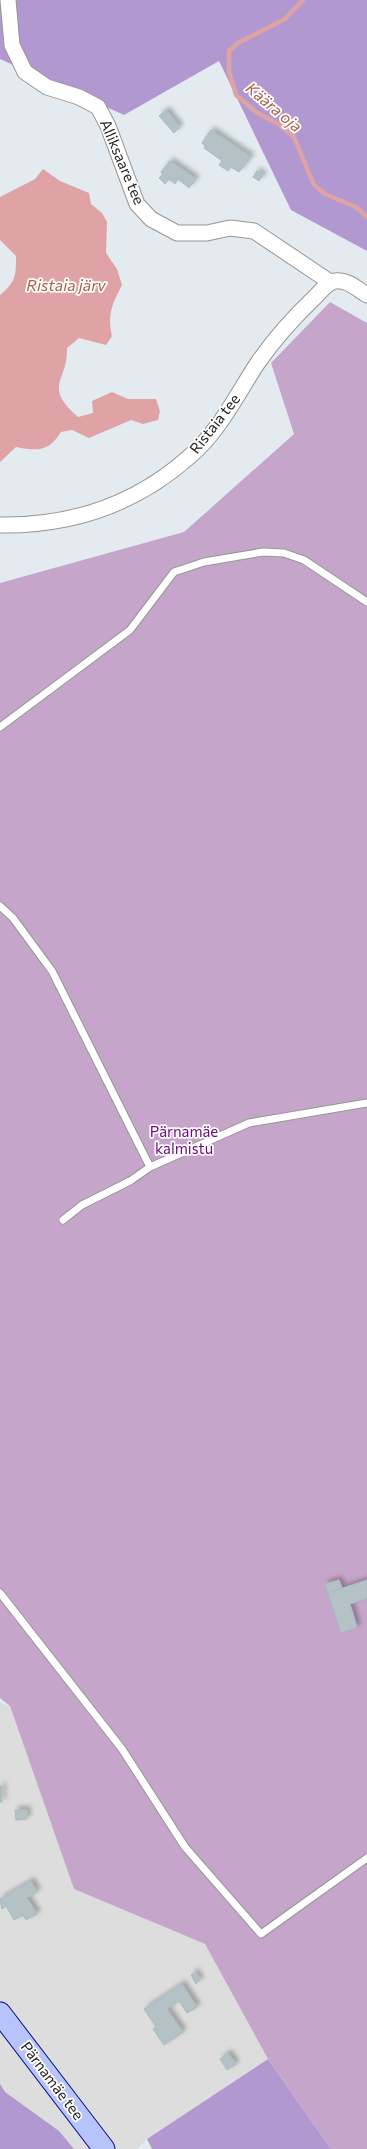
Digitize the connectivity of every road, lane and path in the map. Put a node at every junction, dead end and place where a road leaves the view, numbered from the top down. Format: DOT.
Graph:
graph roads {
  1 [pos="8,0"];
  2 [pos="330,282"];
  3 [pos="367,295"];
  4 [pos="0,525"];
  5 [pos="367,602"];
  6 [pos="0,727"];
  7 [pos="0,906"];
  8 [pos="367,1103"];
  9 [pos="150,1167"];
  10 [pos="63,1220"];
  11 [pos="0,1593"];
  12 [pos="367,1858"];
  13 [pos="0,2013"];
  14 [pos="104,2149"];
  1 -- 2 [label="street, Alliksaare tee"];
  2 -- 3 [label="street"];
  2 -- 4 [label="street, Ristaia tee"];
  5 -- 6 [label="lane"];
  7 -- 9 [label="lane"];
  8 -- 9 [label="lane"];
  9 -- 10 [label="lane"];
  11 -- 12 [label="lane"];
  13 -- 14 [label="main road, Pärnamäe tee"];
}
